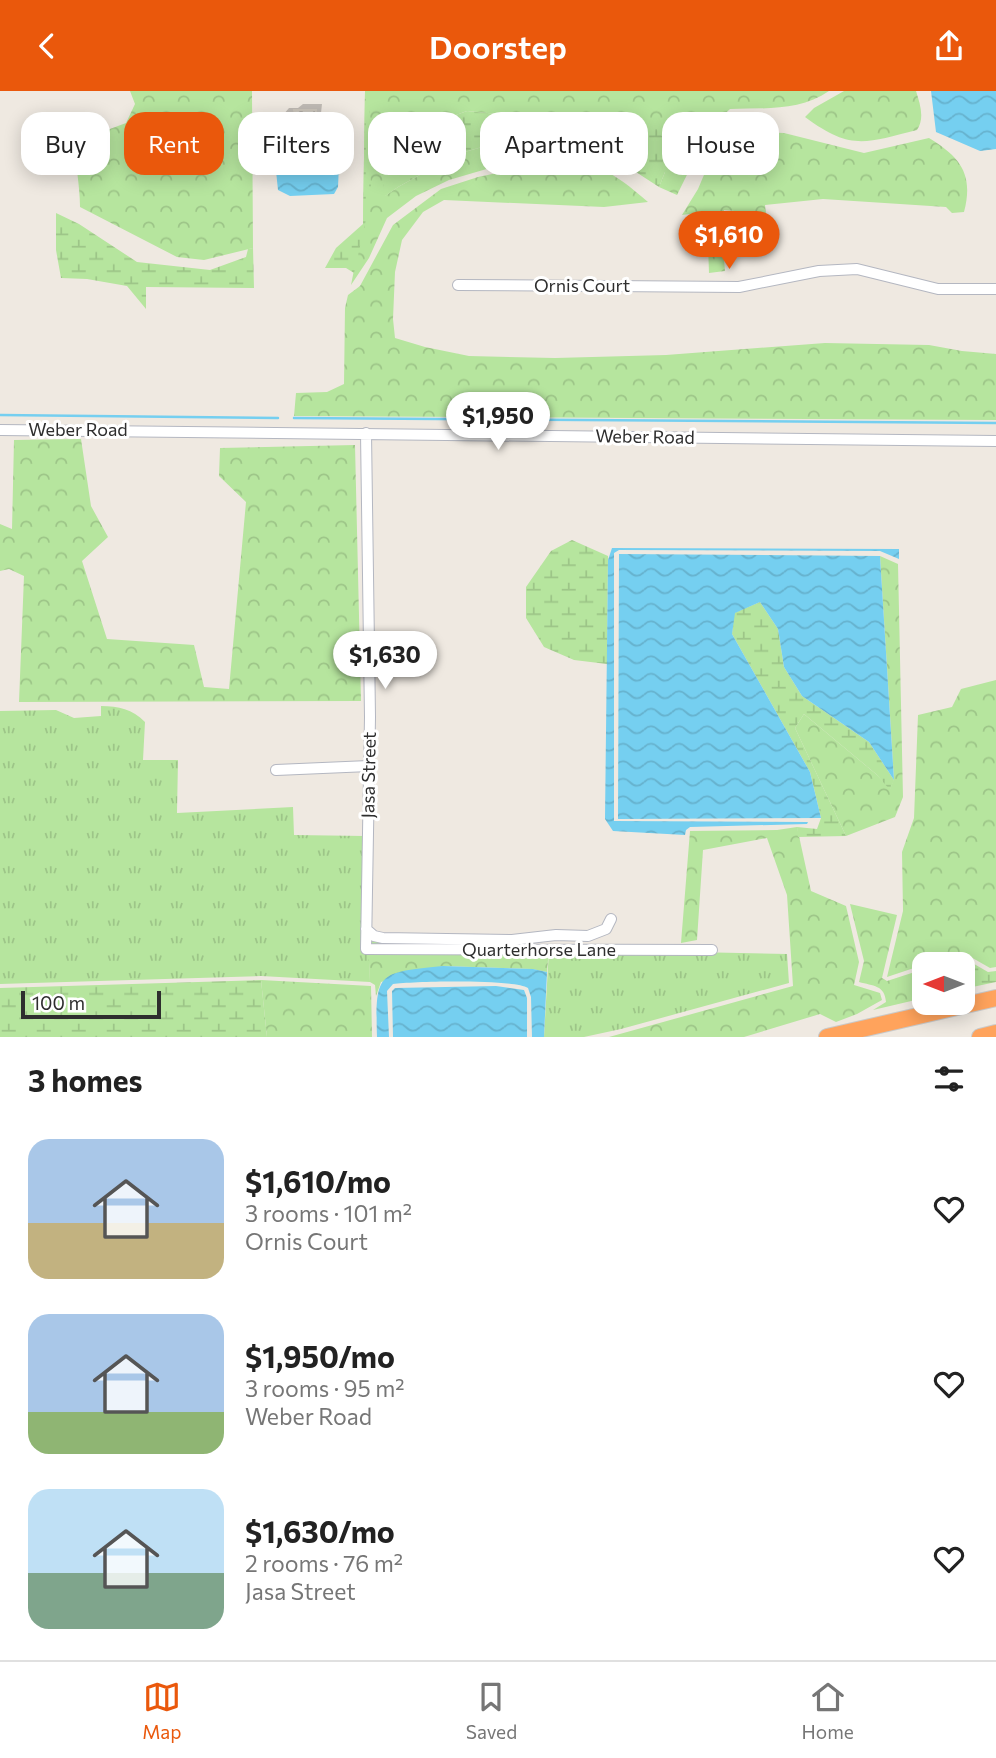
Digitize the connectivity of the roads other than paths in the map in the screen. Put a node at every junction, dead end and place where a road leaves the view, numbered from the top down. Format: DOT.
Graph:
graph roads {
  1 [pos="458,285"];
  2 [pos="996,289"];
  3 [pos="0,430"];
  4 [pos="366,433"];
  5 [pos="996,441"];
  6 [pos="369,766"];
  7 [pos="276,770"];
  8 [pos="611,919"];
  9 [pos="366,929"];
  10 [pos="366,949"];
  11 [pos="712,950"];
  12 [pos="996,998"];
  13 [pos="996,1033"];
  14 [pos="827,1037"];
  15 [pos="979,1037"];
  1 -- 2 [label="street, Ornis Court"];
  3 -- 4 [label="street, Weber Road"];
  4 -- 5 [label="street, Weber Road"];
  4 -- 6 [label="street, Jasa Street"];
  6 -- 7 [label="street"];
  6 -- 9 [label="street, Jasa Street"];
  8 -- 9 [label="street"];
  9 -- 10 [label="street, Jasa Street"];
  10 -- 11 [label="street, Quarterhorse Lane"];
  12 -- 14 [label="highway"];
  13 -- 15 [label="highway"];
}
